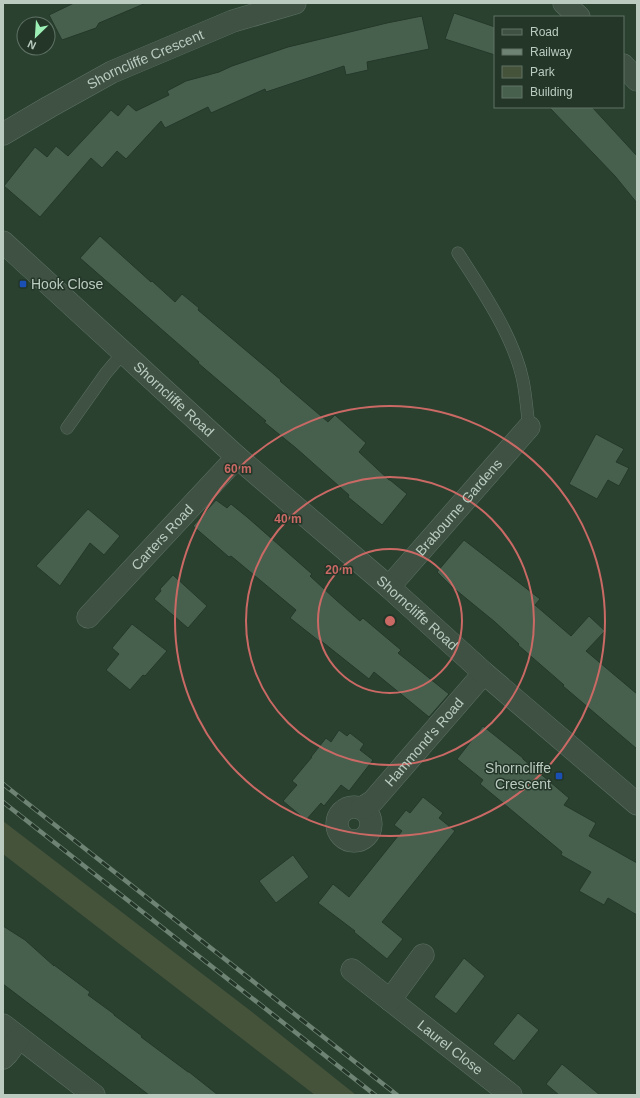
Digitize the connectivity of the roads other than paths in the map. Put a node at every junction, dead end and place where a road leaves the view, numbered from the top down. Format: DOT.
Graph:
graph roads {
  1 [pos="295,3"];
  2 [pos="564,3"];
  3 [pos="578,16"];
  4 [pos="624,66"];
  5 [pos="637,80"];
  6 [pos="3,134"];
  7 [pos="3,242"];
  8 [pos="458,253"];
  9 [pos="123,353"];
  10 [pos="529,427"];
  11 [pos="67,428"];
  12 [pos="237,457"];
  13 [pos="388,587"];
  14 [pos="88,617"];
  15 [pos="484,674"];
  16 [pos="637,804"];
  17 [pos="362,808"];
  18 [pos="423,955"];
  19 [pos="352,970"];
  20 [pos="390,1000"];
  21 [pos="11,1032"];
  22 [pos="3,1058"];
  23 [pos="94,1095"];
  24 [pos="511,1095"];
  1 -- 6 [label="street, Shorncliffe Crescent"];
  2 -- 3 [label="street"];
  4 -- 5 [label="street"];
  7 -- 9 [label="street, Shorncliffe Road"];
  8 -- 10 [label="lane"];
  9 -- 11 [label="lane"];
  9 -- 12 [label="street, Shorncliffe Road"];
  10 -- 13 [label="street, Brabourne Gardens"];
  12 -- 13 [label="street, Shorncliffe Road"];
  12 -- 14 [label="street, Carters Road"];
  13 -- 15 [label="street, Shorncliffe Road"];
  15 -- 16 [label="street, Shorncliffe Road"];
  15 -- 17 [label="street, Hammond's Road"];
  18 -- 20 [label="street"];
  19 -- 20 [label="street, Laurel Close"];
  20 -- 24 [label="street, Laurel Close"];
  21 -- 22 [label="street"];
  21 -- 23 [label="street"];
}
